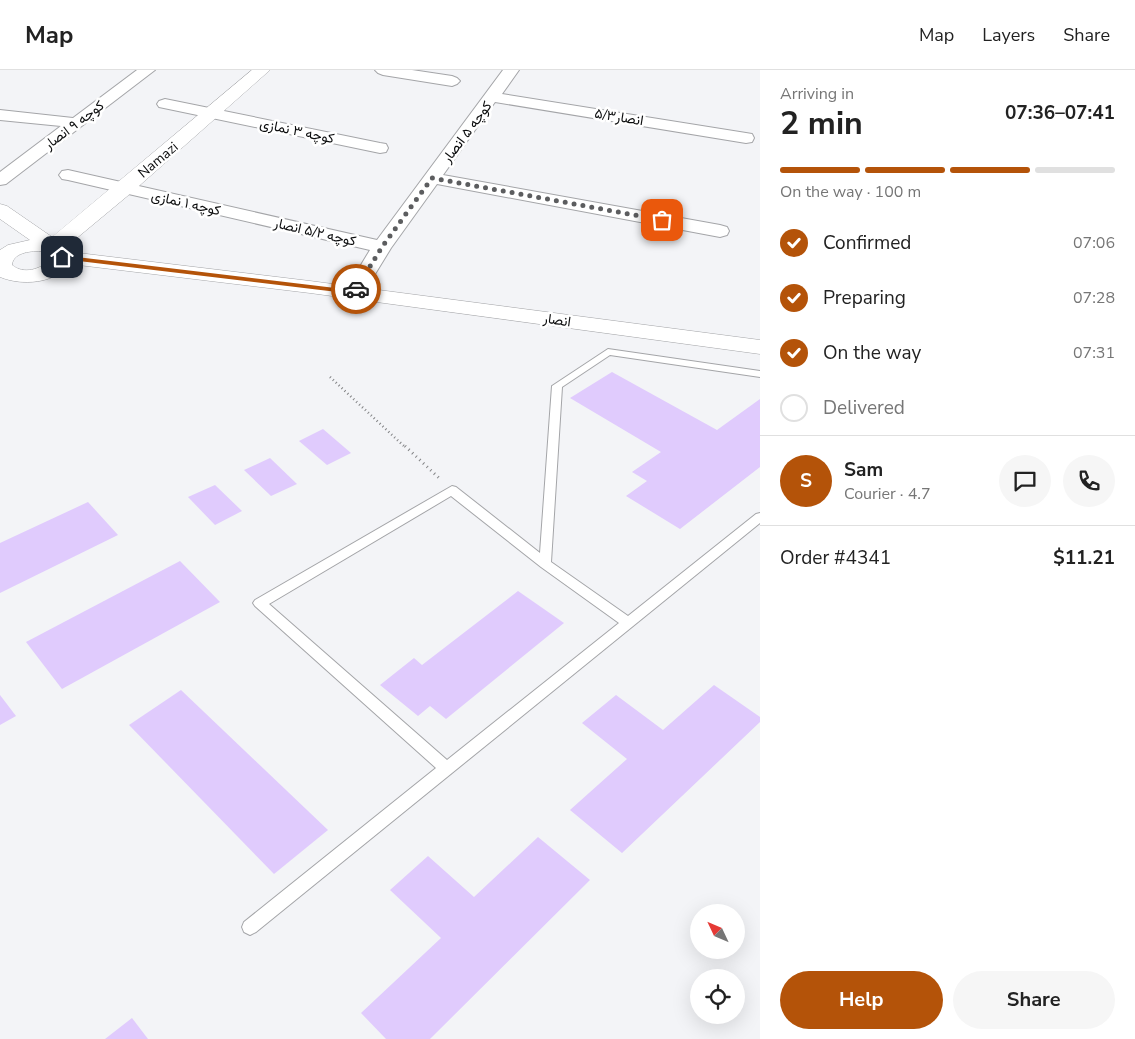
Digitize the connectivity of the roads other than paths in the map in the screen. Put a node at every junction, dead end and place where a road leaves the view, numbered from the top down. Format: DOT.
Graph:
graph roads {
  1 [pos="143,70"];
  2 [pos="262,70"];
  3 [pos="383,70"];
  4 [pos="511,70"];
  5 [pos="452,82"];
  6 [pos="492,97"];
  7 [pos="165,104"];
  8 [pos="213,113"];
  9 [pos="0,115"];
  10 [pos="77,123"];
  11 [pos="746,138"];
  12 [pos="380,148"];
  13 [pos="68,175"];
  14 [pos="432,178"];
  15 [pos="0,180"];
  16 [pos="124,188"];
  17 [pos="5,213"];
  18 [pos="248,216"];
  19 [pos="720,231"];
  20 [pos="382,247"];
  21 [pos="7,250"];
  22 [pos="58,252"];
  23 [pos="2,271"];
  24 [pos="354,292"];
  25 [pos="760,347"];
  26 [pos="760,374"];
  27 [pos="760,517"];
  28 [pos="545,564"];
  29 [pos="628,623"];
  30 [pos="447,769"];
  31 [pos="250,928"];
  1 -- 10 [label="street, کوچه ۹ انصار"];
  2 -- 8 [label="street, Namazi"];
  3 -- 5 [label="street"];
  4 -- 6 [label="street, کوچه ۵ انصار"];
  6 -- 11 [label="street, انصار۵/۳"];
  6 -- 14 [label="street, کوچه ۵ انصار"];
  7 -- 8 [label="street, کوچه ۳ نمازی"];
  8 -- 12 [label="street, کوچه ۳ نمازی"];
  8 -- 16 [label="street, Namazi"];
  9 -- 10 [label="street"];
  10 -- 15 [label="street, کوچه ۹ انصار"];
  13 -- 16 [label="street, کوچه ۱ نمازی"];
  14 -- 19 [label="street"];
  14 -- 20 [label="street, کوچه ۵ انصار"];
  16 -- 18 [label="street, کوچه ۱ نمازی"];
  16 -- 22 [label="street, Namazi"];
  17 -- 21 [label="street"];
  17 -- 22 [label="street"];
  18 -- 20 [label="street, کوچه ۵/۲ انصار"];
  20 -- 24 [label="street, کوچه ۵ انصار"];
  21 -- 22 [label="street, انصار"];
  21 -- 23 [label="street"];
  22 -- 23 [label="street, Namazi"];
  22 -- 24 [label="street, انصار"];
  24 -- 25 [label="street, انصار"];
  26 -- 28 [label="lane"];
  27 -- 29 [label="lane"];
  28 -- 29 [label="lane"];
  28 -- 30 [label="lane"];
  29 -- 30 [label="lane"];
  30 -- 31 [label="lane"];
}
